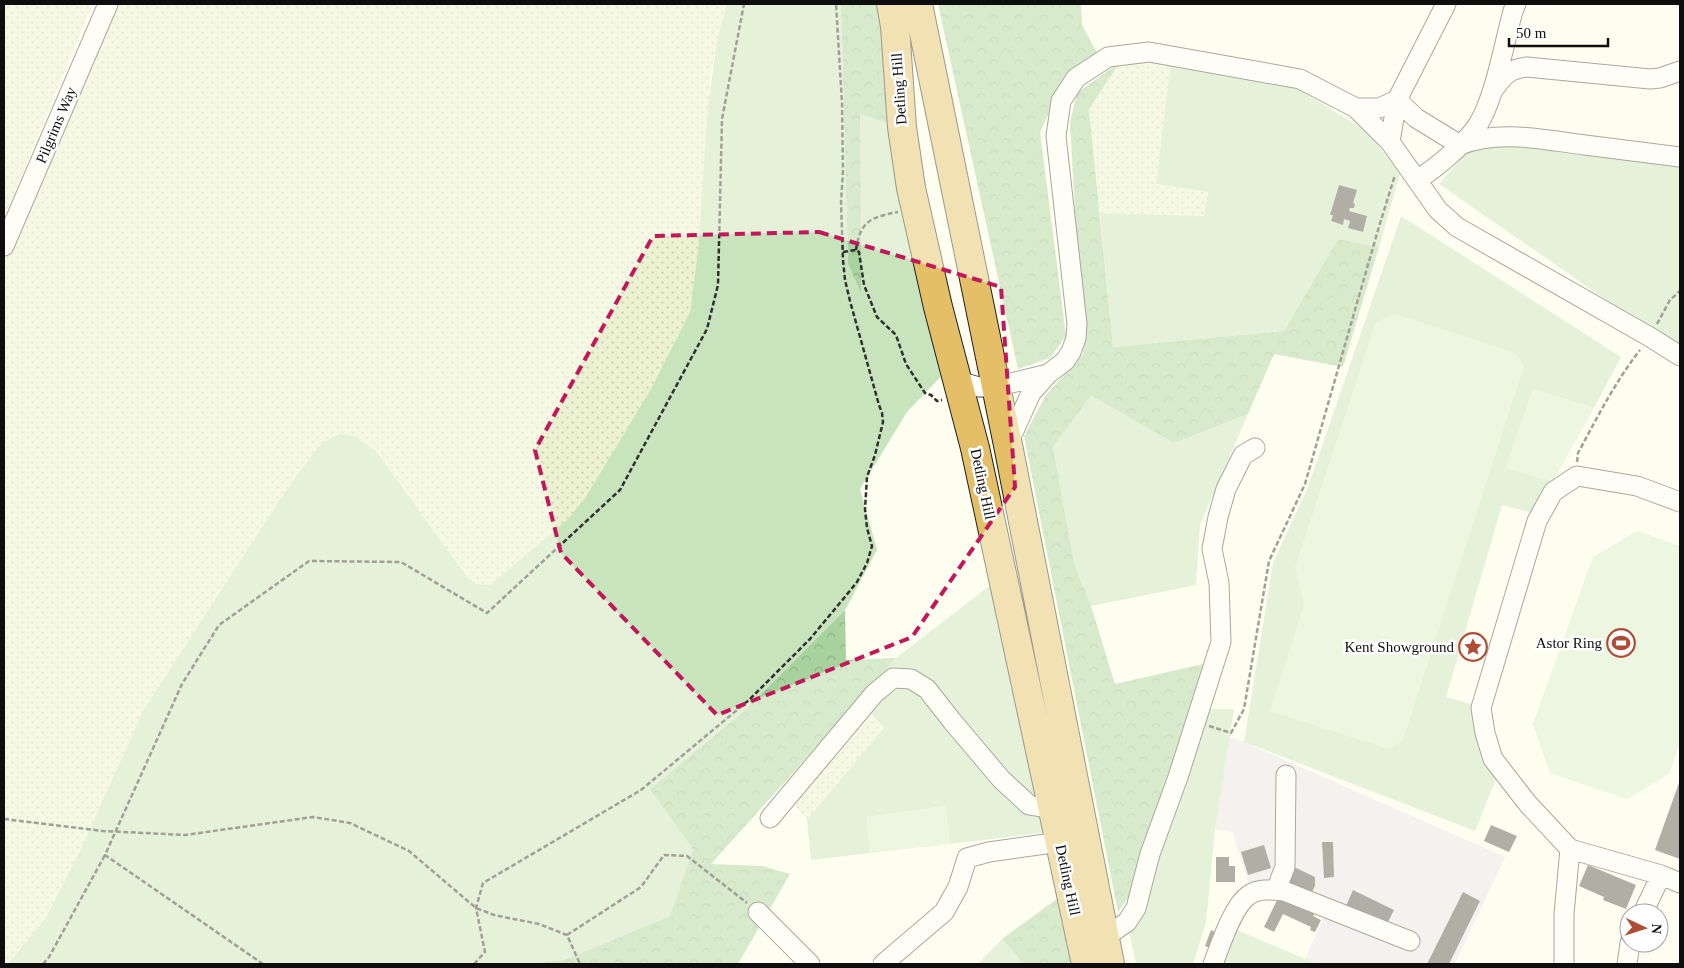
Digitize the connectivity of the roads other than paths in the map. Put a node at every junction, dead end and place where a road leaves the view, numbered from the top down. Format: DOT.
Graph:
graph roads {
  1 [pos="108,4"];
  2 [pos="891,4"];
  3 [pos="918,4"];
  4 [pos="1446,4"];
  5 [pos="1516,4"];
  6 [pos="1680,71"];
  7 [pos="1491,92"];
  8 [pos="1397,100"];
  9 [pos="1356,108"];
  10 [pos="1460,145"];
  11 [pos="1395,150"];
  12 [pos="1680,157"];
  13 [pos="1417,180"];
  14 [pos="4,246"];
  15 [pos="1680,356"];
  16 [pos="1048,374"];
  17 [pos="981,387"];
  18 [pos="1021,413"];
  19 [pos="1008,445"];
  20 [pos="1255,448"];
  21 [pos="1680,502"];
  22 [pos="1286,775"];
  23 [pos="1053,809"];
  24 [pos="770,818"];
  25 [pos="1060,842"];
  26 [pos="1570,849"];
  27 [pos="1661,875"];
  28 [pos="1680,883"];
  29 [pos="1276,890"];
  30 [pos="1648,903"];
  31 [pos="758,912"];
  32 [pos="1105,937"];
  33 [pos="1410,941"];
  34 [pos="810,964"];
  35 [pos="883,964"];
  36 [pos="1086,964"];
  37 [pos="1110,964"];
  38 [pos="1213,964"];
  39 [pos="1564,964"];
  1 -- 14 [label="street, Pilgrims Way"];
  2 -- 17 [label="highway, Detling Hill"];
  3 -- 17 [label="highway, Detling Hill"];
  4 -- 8 [label="street"];
  5 -- 7 [label="street"];
  6 -- 7 [label="street"];
  7 -- 10 [label="street"];
  8 -- 9 [label="street"];
  8 -- 10 [label="street"];
  8 -- 11 [label="street"];
  9 -- 11 [label="street"];
  9 -- 16 [label="street"];
  10 -- 12 [label="street"];
  10 -- 13 [label="street"];
  11 -- 13 [label="street"];
  13 -- 15 [label="street"];
  16 -- 17 [label="street"];
  16 -- 18 [label="street"];
  17 -- 18 [label="street"];
  17 -- 19 [label="highway, Detling Hill"];
  17 -- 23 [label="highway, Detling Hill"];
  18 -- 19 [label="street"];
  19 -- 32 [label="highway, Detling Hill"];
  20 -- 32 [label="street"];
  21 -- 26 [label="street"];
  22 -- 29 [label="street"];
  23 -- 24 [label="street"];
  23 -- 25 [label="highway, Detling Hill"];
  25 -- 35 [label="street"];
  25 -- 36 [label="highway, Detling Hill"];
  26 -- 27 [label="street"];
  26 -- 39 [label="street"];
  27 -- 28 [label="street"];
  27 -- 30 [label="street"];
  29 -- 33 [label="street"];
  29 -- 38 [label="street"];
  31 -- 34 [label="street"];
  32 -- 37 [label="highway, Detling Hill"];
}
